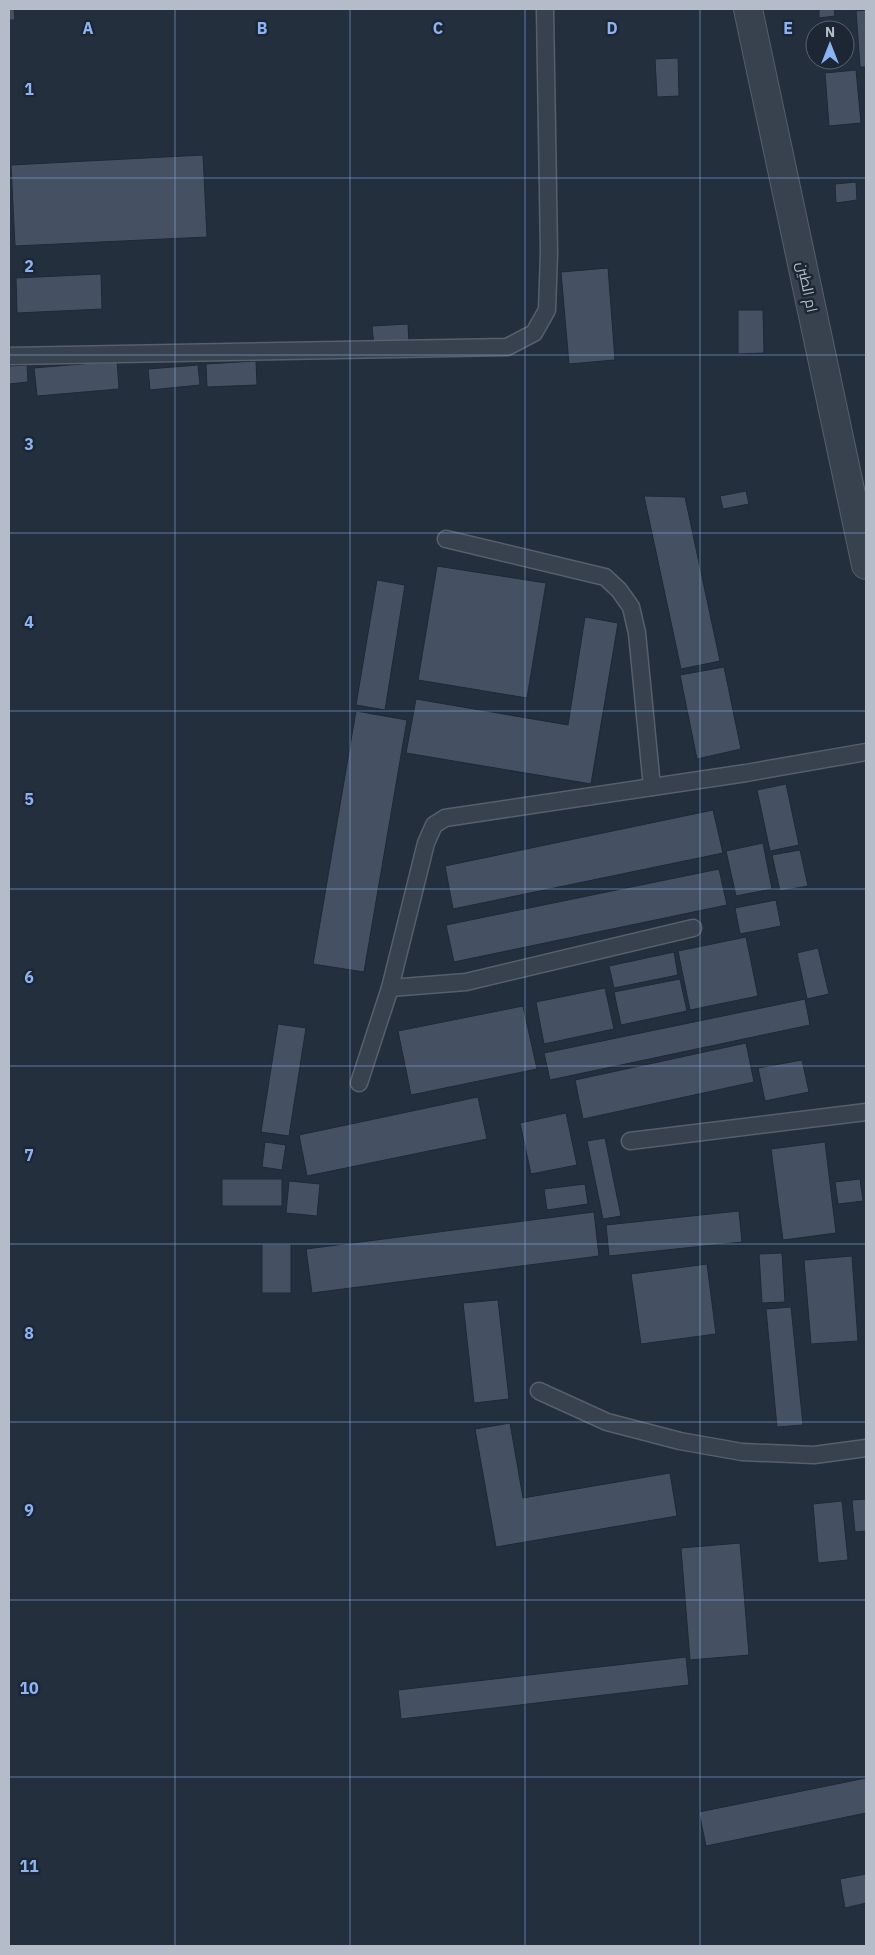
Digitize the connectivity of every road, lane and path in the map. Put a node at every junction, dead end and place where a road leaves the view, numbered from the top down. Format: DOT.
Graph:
graph roads {
  1 [pos="545,9"];
  2 [pos="748,9"];
  3 [pos="9,356"];
  4 [pos="446,539"];
  5 [pos="866,565"];
  6 [pos="866,752"];
  7 [pos="652,787"];
  8 [pos="693,928"];
  9 [pos="390,988"];
  10 [pos="359,1083"];
  11 [pos="866,1112"];
  12 [pos="630,1141"];
  13 [pos="539,1391"];
  14 [pos="866,1448"];
  1 -- 3 [label="lane"];
  2 -- 5 [label="street, ام الطين"];
  4 -- 7 [label="lane"];
  6 -- 7 [label="lane"];
  7 -- 9 [label="lane"];
  8 -- 9 [label="lane"];
  9 -- 10 [label="lane"];
  11 -- 12 [label="lane"];
  13 -- 14 [label="lane"];
}
